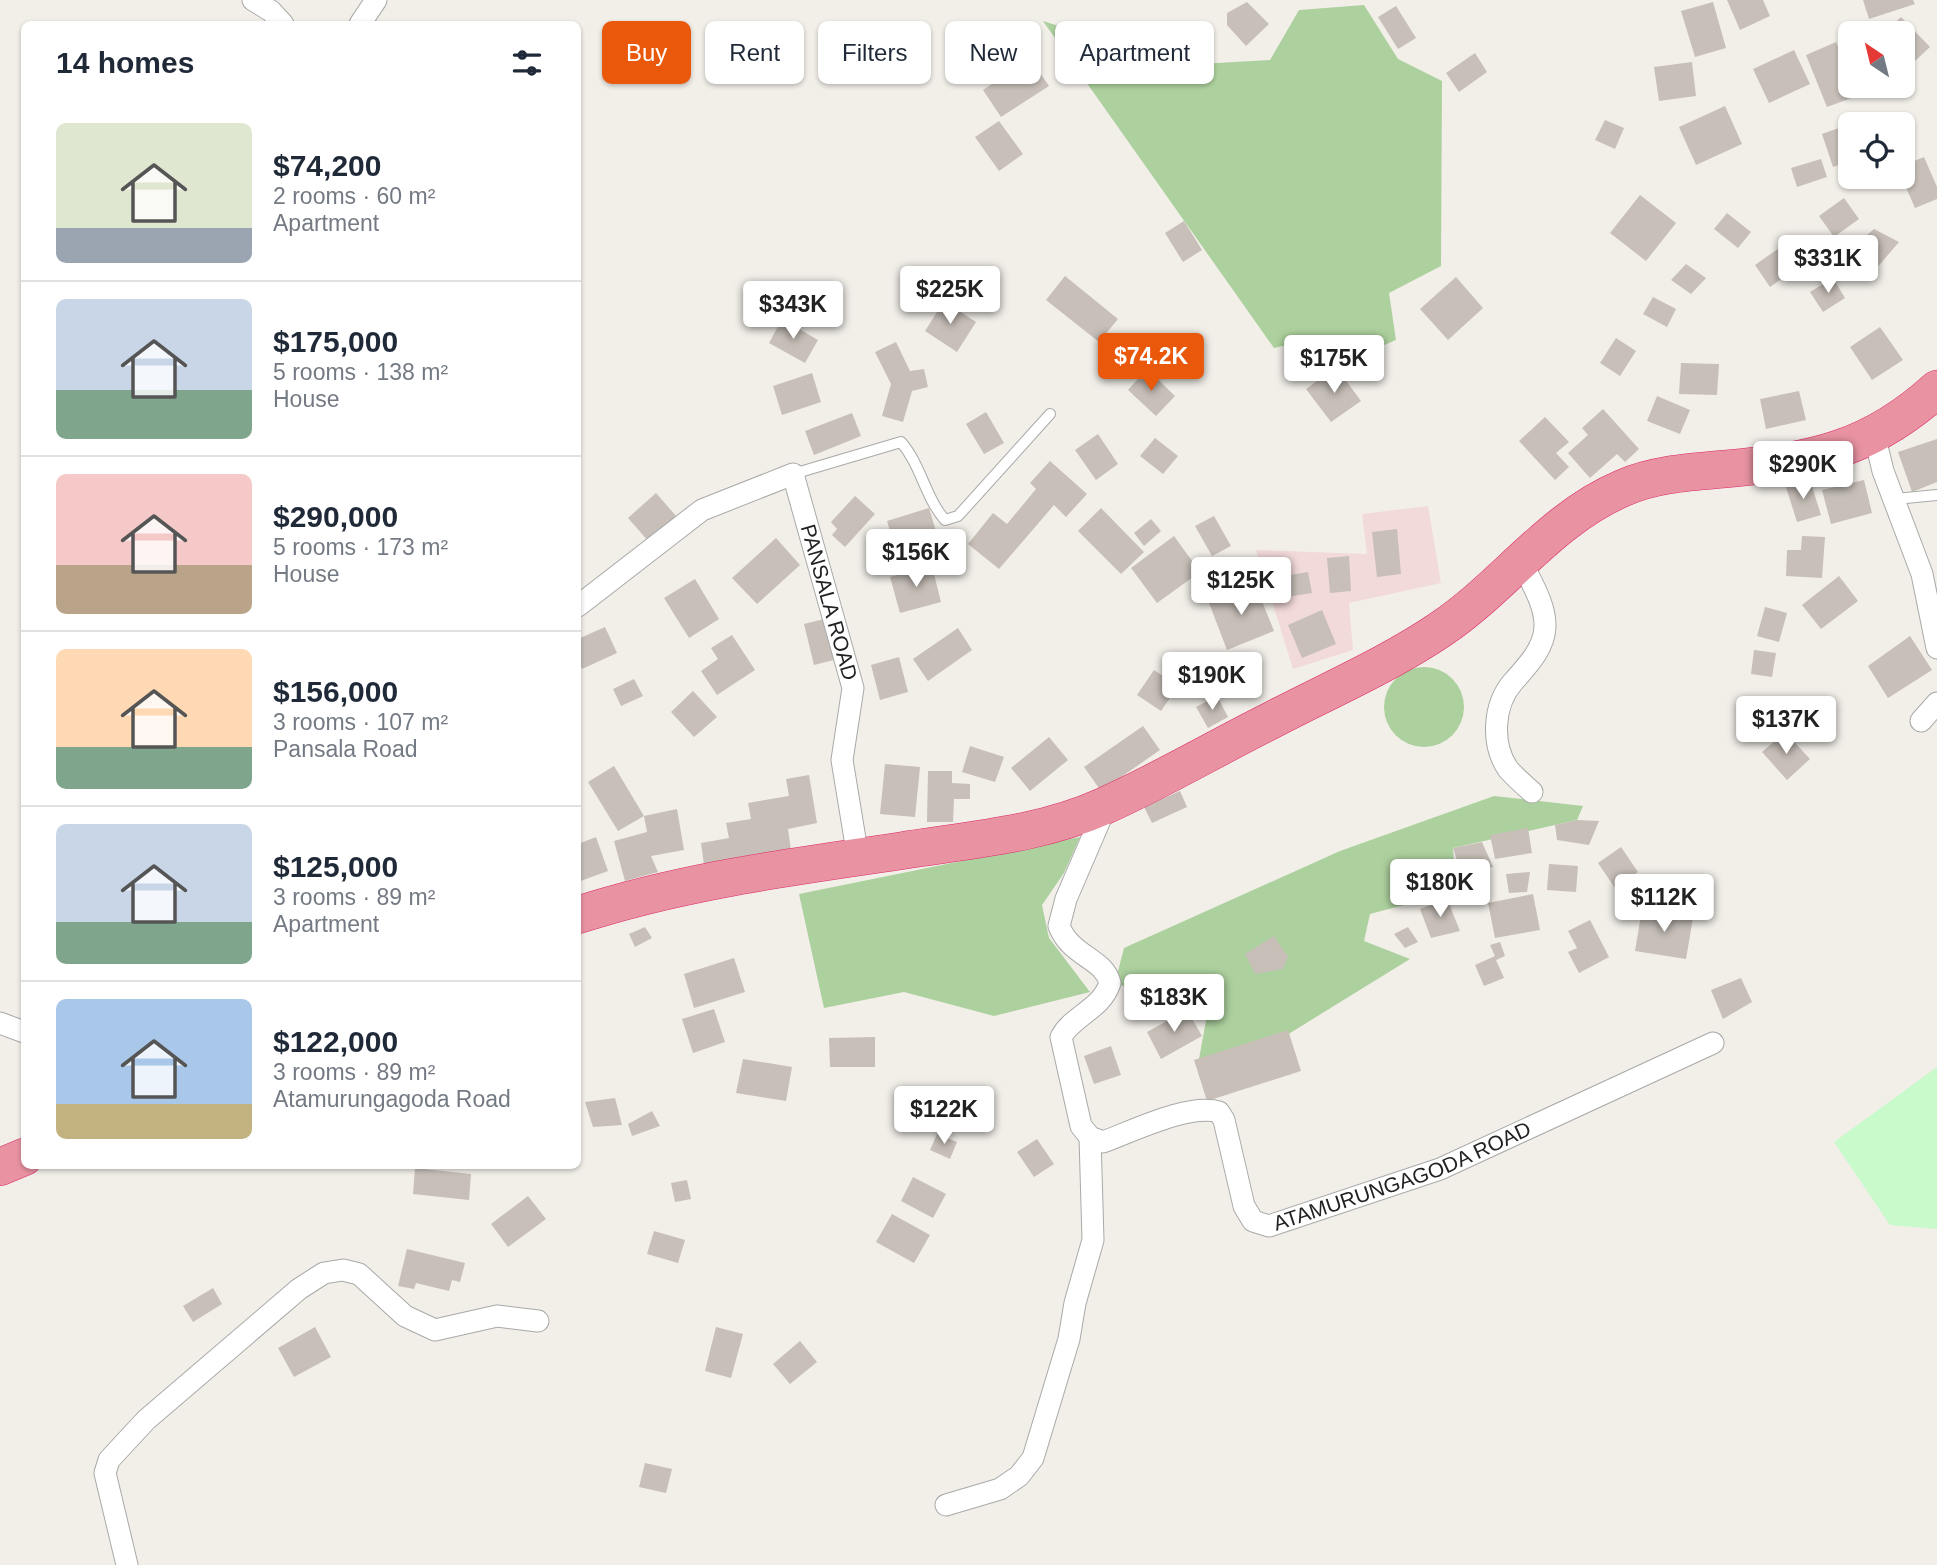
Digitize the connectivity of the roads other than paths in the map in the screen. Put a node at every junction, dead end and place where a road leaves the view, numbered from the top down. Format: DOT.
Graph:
graph roads {
  1 [pos="253,0"];
  2 [pos="376,0"];
  3 [pos="280,21"];
  4 [pos="362,21"];
  5 [pos="1937,389"];
  6 [pos="1050,414"];
  7 [pos="1874,434"];
  8 [pos="793,474"];
  9 [pos="1937,495"];
  10 [pos="1895,499"];
  11 [pos="1521,561"];
  12 [pos="581,604"];
  13 [pos="1937,648"];
  14 [pos="1937,703"];
  15 [pos="1921,721"];
  16 [pos="1532,792"];
  17 [pos="1105,806"];
  18 [pos="858,857"];
  19 [pos="581,914"];
  20 [pos="0,1023"];
  21 [pos="21,1031"];
  22 [pos="1713,1043"];
  23 [pos="1090,1137"];
  24 [pos="21,1158"];
  25 [pos="0,1167"];
  26 [pos="538,1321"];
  27 [pos="946,1505"];
  28 [pos="127,1565"];
  1 -- 3 [label="street"];
  2 -- 4 [label="street"];
  5 -- 7 [label="highway"];
  6 -- 8 [label="lane"];
  7 -- 10 [label="street"];
  7 -- 11 [label="highway"];
  8 -- 12 [label="street"];
  8 -- 18 [label="street, PANSALA ROAD"];
  9 -- 10 [label="lane"];
  10 -- 13 [label="street"];
  11 -- 16 [label="street"];
  11 -- 17 [label="highway"];
  14 -- 15 [label="street"];
  17 -- 18 [label="highway"];
  17 -- 23 [label="street"];
  18 -- 19 [label="highway"];
  20 -- 21 [label="street"];
  22 -- 23 [label="street, ATAMURUNGAGODA ROAD"];
  23 -- 27 [label="street"];
  24 -- 25 [label="highway"];
  26 -- 28 [label="street"];
}
